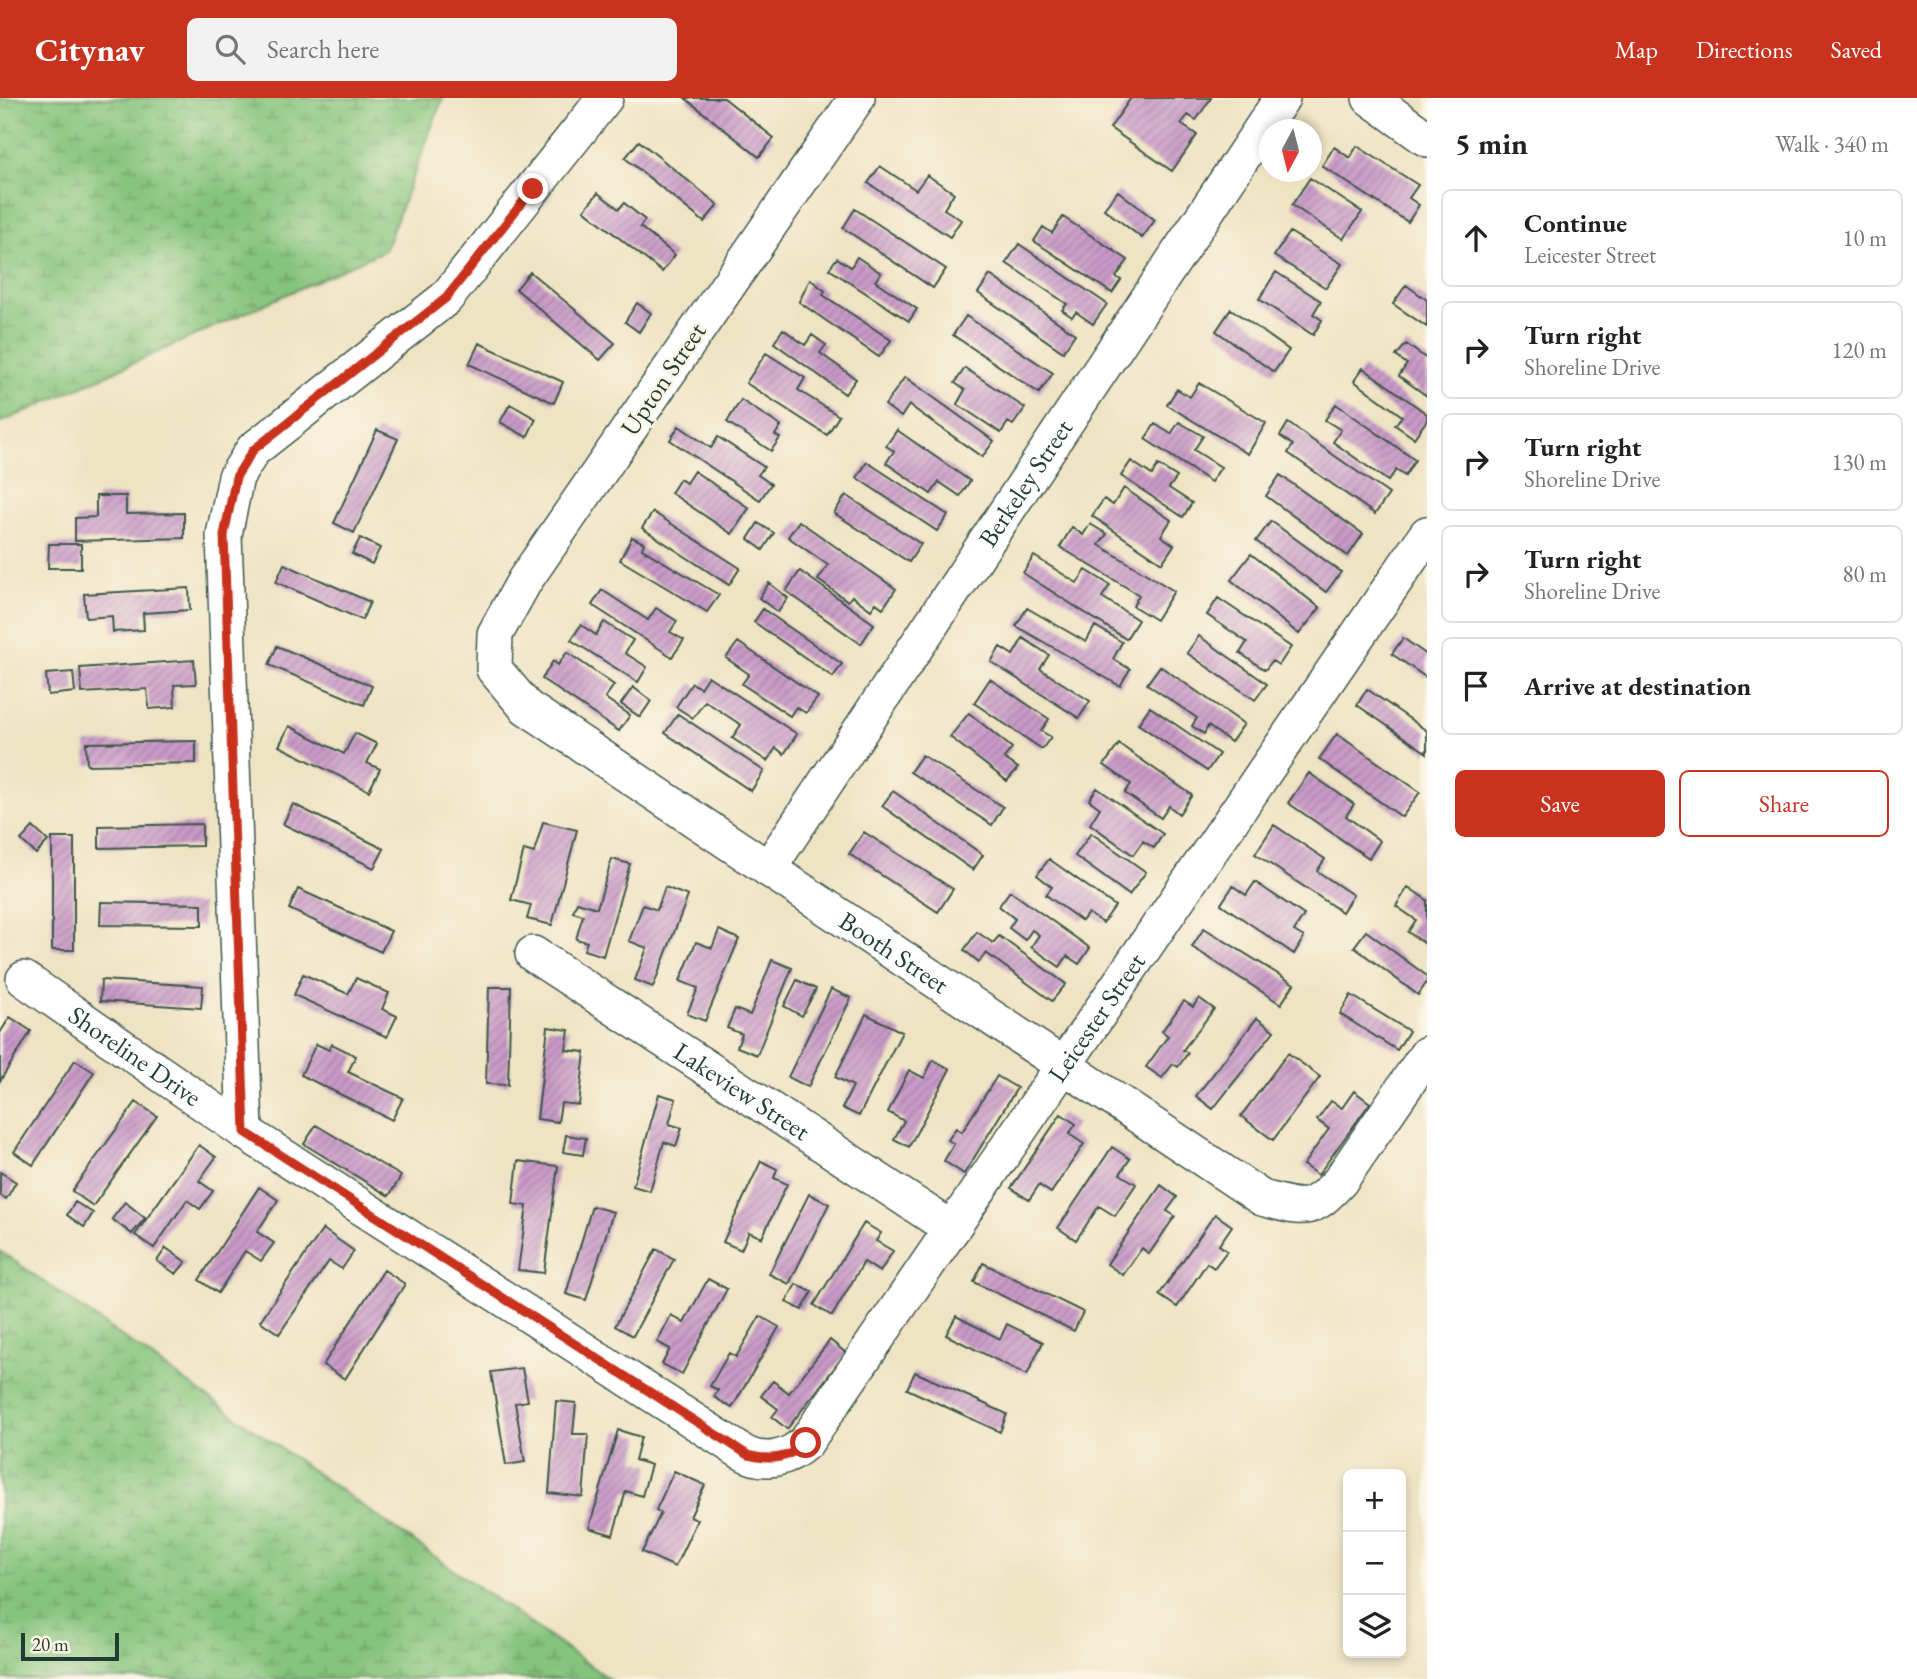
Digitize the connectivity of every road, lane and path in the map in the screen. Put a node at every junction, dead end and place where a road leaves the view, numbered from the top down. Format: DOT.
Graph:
graph roads {
  1 [pos="605,98"];
  2 [pos="857,98"];
  3 [pos="1282,98"];
  4 [pos="1370,98"];
  5 [pos="1427,139"];
  6 [pos="1427,534"];
  7 [pos="494,669"];
  8 [pos="768,869"];
  9 [pos="533,954"];
  10 [pos="24,979"];
  11 [pos="1427,1054"];
  12 [pos="1063,1067"];
  13 [pos="245,1132"];
  14 [pos="952,1229"];
  15 [pos="742,1452"];
  1 -- 13 [label="street, Shoreline Drive"];
  2 -- 7 [label="street, Upton Street"];
  3 -- 8 [label="street, Berkeley Street"];
  4 -- 5 [label="street"];
  6 -- 12 [label="street, Leicester Street"];
  7 -- 8 [label="street, Booth Street"];
  8 -- 12 [label="street, Booth Street"];
  9 -- 14 [label="street, Lakeview Street"];
  10 -- 13 [label="street, Shoreline Drive"];
  11 -- 12 [label="street, Booth Street"];
  12 -- 14 [label="street, Leicester Street"];
  13 -- 15 [label="street, Shoreline Drive"];
  14 -- 15 [label="street, Leicester Street"];
}
